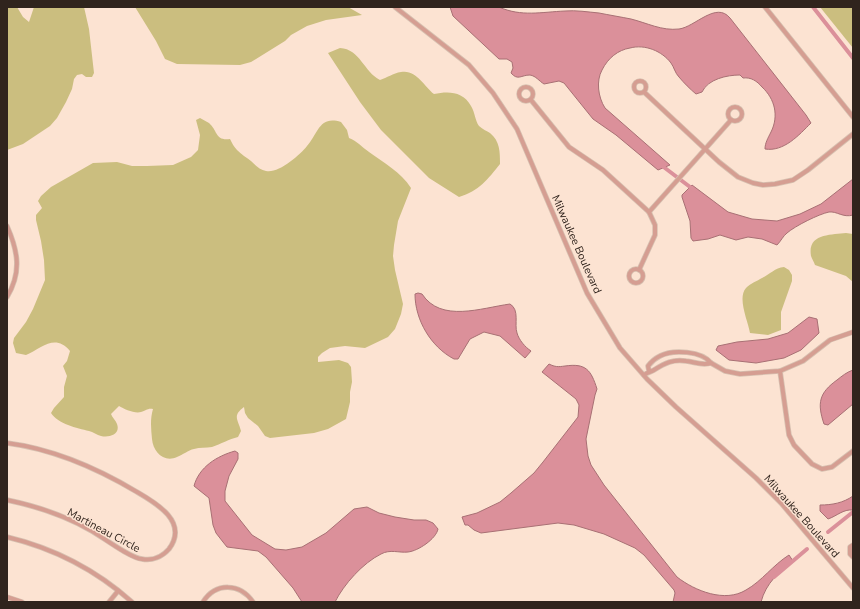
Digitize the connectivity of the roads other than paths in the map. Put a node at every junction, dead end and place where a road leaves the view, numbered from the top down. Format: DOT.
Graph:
graph roads {
  1 [pos="395,7"];
  2 [pos="765,7"];
  3 [pos="644,92"];
  4 [pos="531,100"];
  5 [pos="853,117"];
  6 [pos="731,120"];
  7 [pos="853,134"];
  8 [pos="705,150"];
  9 [pos="649,212"];
  10 [pos="7,226"];
  11 [pos="639,270"];
  12 [pos="7,297"];
  13 [pos="853,332"];
  14 [pos="688,353"];
  15 [pos="686,360"];
  16 [pos="711,363"];
  17 [pos="649,371"];
  18 [pos="780,371"];
  19 [pos="644,375"];
  20 [pos="7,443"];
  21 [pos="853,451"];
  22 [pos="7,500"];
  23 [pos="7,537"];
  24 [pos="853,545"];
  25 [pos="853,557"];
  26 [pos="853,588"];
  27 [pos="118,591"];
  28 [pos="7,597"];
  29 [pos="22,602"];
  30 [pos="109,602"];
  31 [pos="132,602"];
  32 [pos="203,602"];
  33 [pos="253,602"];
  1 -- 19 [label="street, Milwaukee Boulevard"];
  2 -- 5 [label="street"];
  3 -- 8 [label="street"];
  4 -- 9 [label="street"];
  6 -- 8 [label="street"];
  7 -- 8 [label="street"];
  8 -- 9 [label="street"];
  9 -- 11 [label="street"];
  10 -- 12 [label="street"];
  13 -- 18 [label="street"];
  14 -- 15 [label="street"];
  14 -- 16 [label="street"];
  14 -- 17 [label="street"];
  15 -- 16 [label="street"];
  15 -- 17 [label="street"];
  16 -- 18 [label="street"];
  17 -- 19 [label="street"];
  18 -- 21 [label="street"];
  19 -- 26 [label="street, Milwaukee Boulevard"];
  20 -- 22 [label="street, Martineau Circle"];
  23 -- 27 [label="street"];
  24 -- 25 [label="street"];
  27 -- 30 [label="street"];
  27 -- 31 [label="street"];
  28 -- 29 [label="street"];
  32 -- 33 [label="street"];
}
